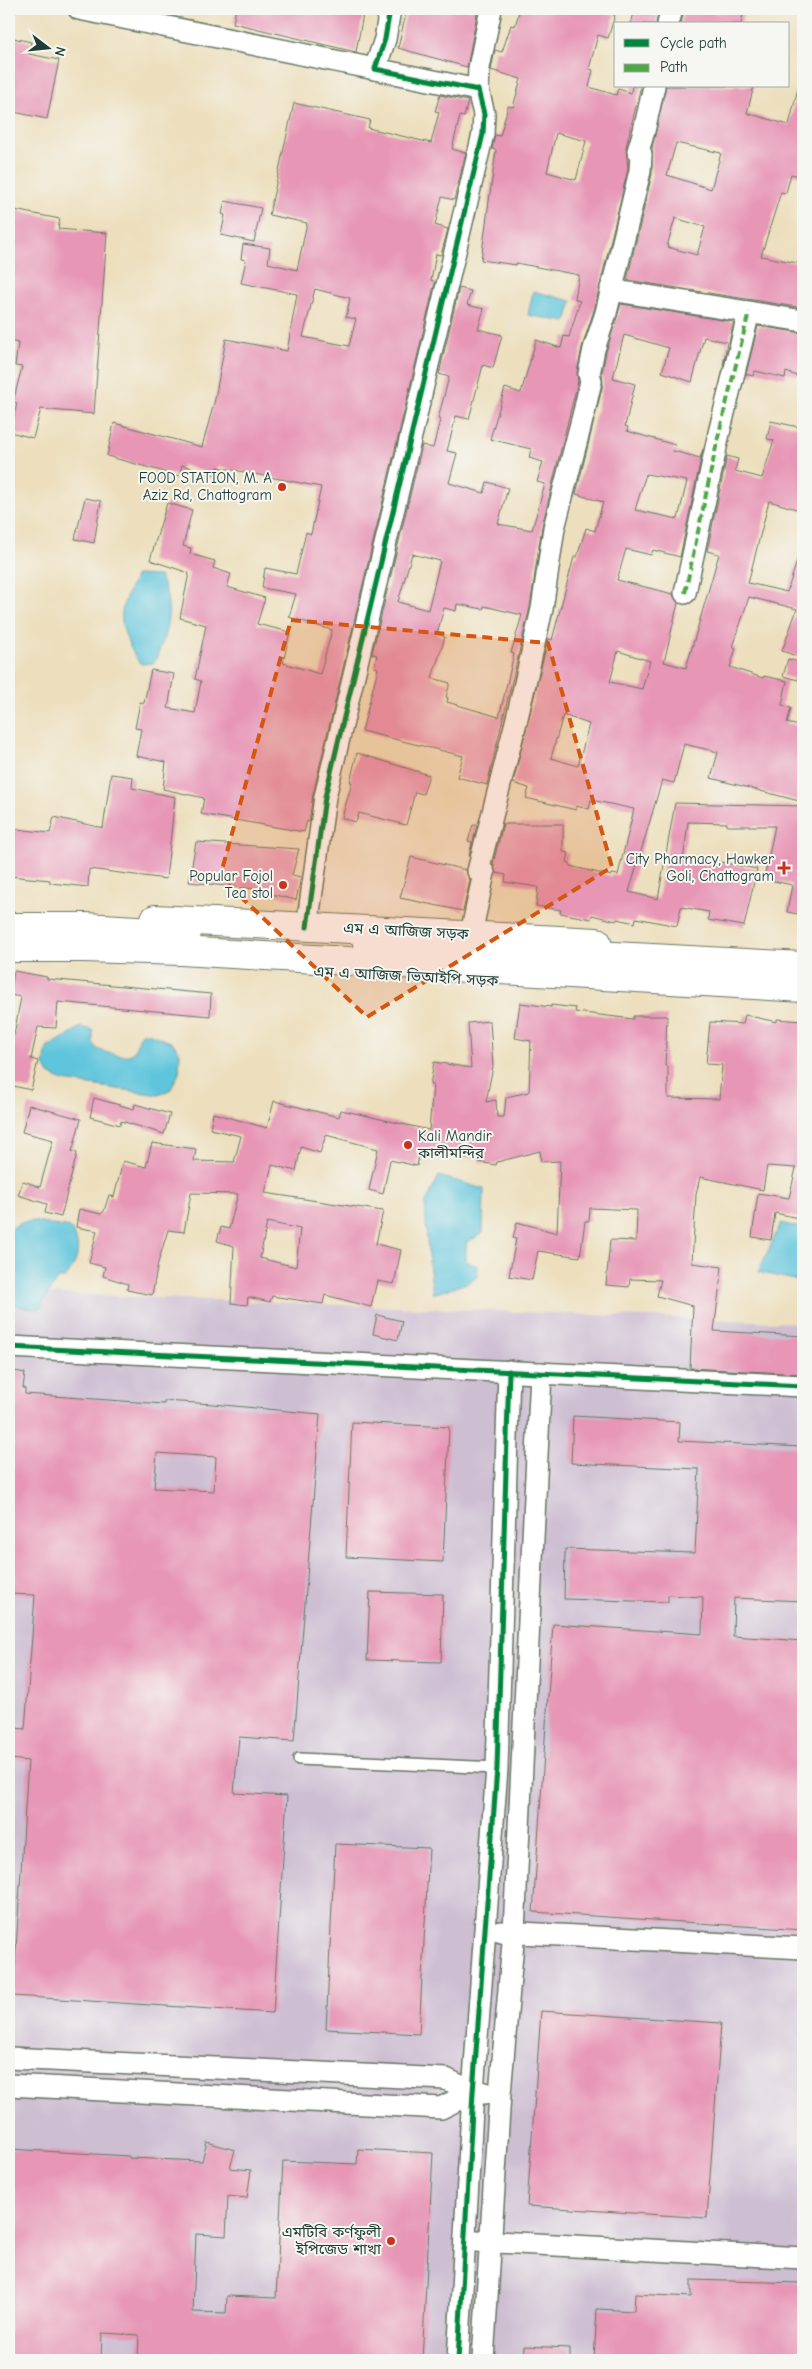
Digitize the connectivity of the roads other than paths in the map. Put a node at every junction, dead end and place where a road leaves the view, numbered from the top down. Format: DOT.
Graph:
graph roads {
  1 [pos="79,9"];
  2 [pos="390,9"];
  3 [pos="491,9"];
  4 [pos="672,9"];
  5 [pos="669,22"];
  6 [pos="375,69"];
  7 [pos="654,88"];
  8 [pos="478,90"];
  9 [pos="611,288"];
  10 [pos="749,312"];
  11 [pos="803,322"];
  12 [pos="685,593"];
  13 [pos="9,918"];
  14 [pos="9,927"];
  15 [pos="306,927"];
  16 [pos="471,934"];
  17 [pos="9,948"];
  18 [pos="803,954"];
  19 [pos="9,960"];
  20 [pos="803,966"];
  21 [pos="803,988"];
  22 [pos="803,998"];
  23 [pos="9,1347"];
  24 [pos="509,1371"];
  25 [pos="540,1373"];
  26 [pos="803,1386"];
  27 [pos="299,1759"];
  28 [pos="497,1768"];
  29 [pos="521,1769"];
  30 [pos="514,1931"];
  31 [pos="486,1933"];
  32 [pos="803,1948"];
  33 [pos="9,2058"];
  34 [pos="9,2085"];
  35 [pos="472,2092"];
  36 [pos="500,2094"];
  37 [pos="465,2240"];
  38 [pos="490,2241"];
  39 [pos="803,2258"];
  40 [pos="458,2360"];
  41 [pos="483,2360"];
  1 -- 6 [label="street"];
  2 -- 6 [label="street"];
  3 -- 8 [label="street"];
  4 -- 5 [label="street"];
  6 -- 8 [label="street"];
  7 -- 9 [label="street"];
  8 -- 15 [label="street"];
  9 -- 10 [label="street"];
  9 -- 16 [label="street"];
  10 -- 11 [label="street"];
  10 -- 12 [label="street"];
  13 -- 15 [label="main road, এম এ আজিজ সড়ক"];
  14 -- 20 [label="main road"];
  15 -- 16 [label="main road, এম এ আজিজ সড়ক"];
  16 -- 18 [label="main road, এম এ আজিজ সড়ক"];
  17 -- 21 [label="main road"];
  19 -- 22 [label="main road, এম এ আজিজ ভিআইপি সড়ক"];
  23 -- 24 [label="street"];
  24 -- 25 [label="street"];
  24 -- 28 [label="street"];
  25 -- 26 [label="street"];
  25 -- 29 [label="street"];
  27 -- 28 [label="lane"];
  28 -- 29 [label="street"];
  28 -- 31 [label="street"];
  29 -- 30 [label="street"];
  30 -- 31 [label="street"];
  30 -- 32 [label="street"];
  30 -- 36 [label="street"];
  31 -- 35 [label="street"];
  33 -- 35 [label="street"];
  34 -- 35 [label="street"];
  35 -- 36 [label="street"];
  35 -- 37 [label="street"];
  36 -- 38 [label="street"];
  37 -- 38 [label="street"];
  37 -- 40 [label="street"];
  38 -- 39 [label="street"];
  38 -- 41 [label="street"];
}
